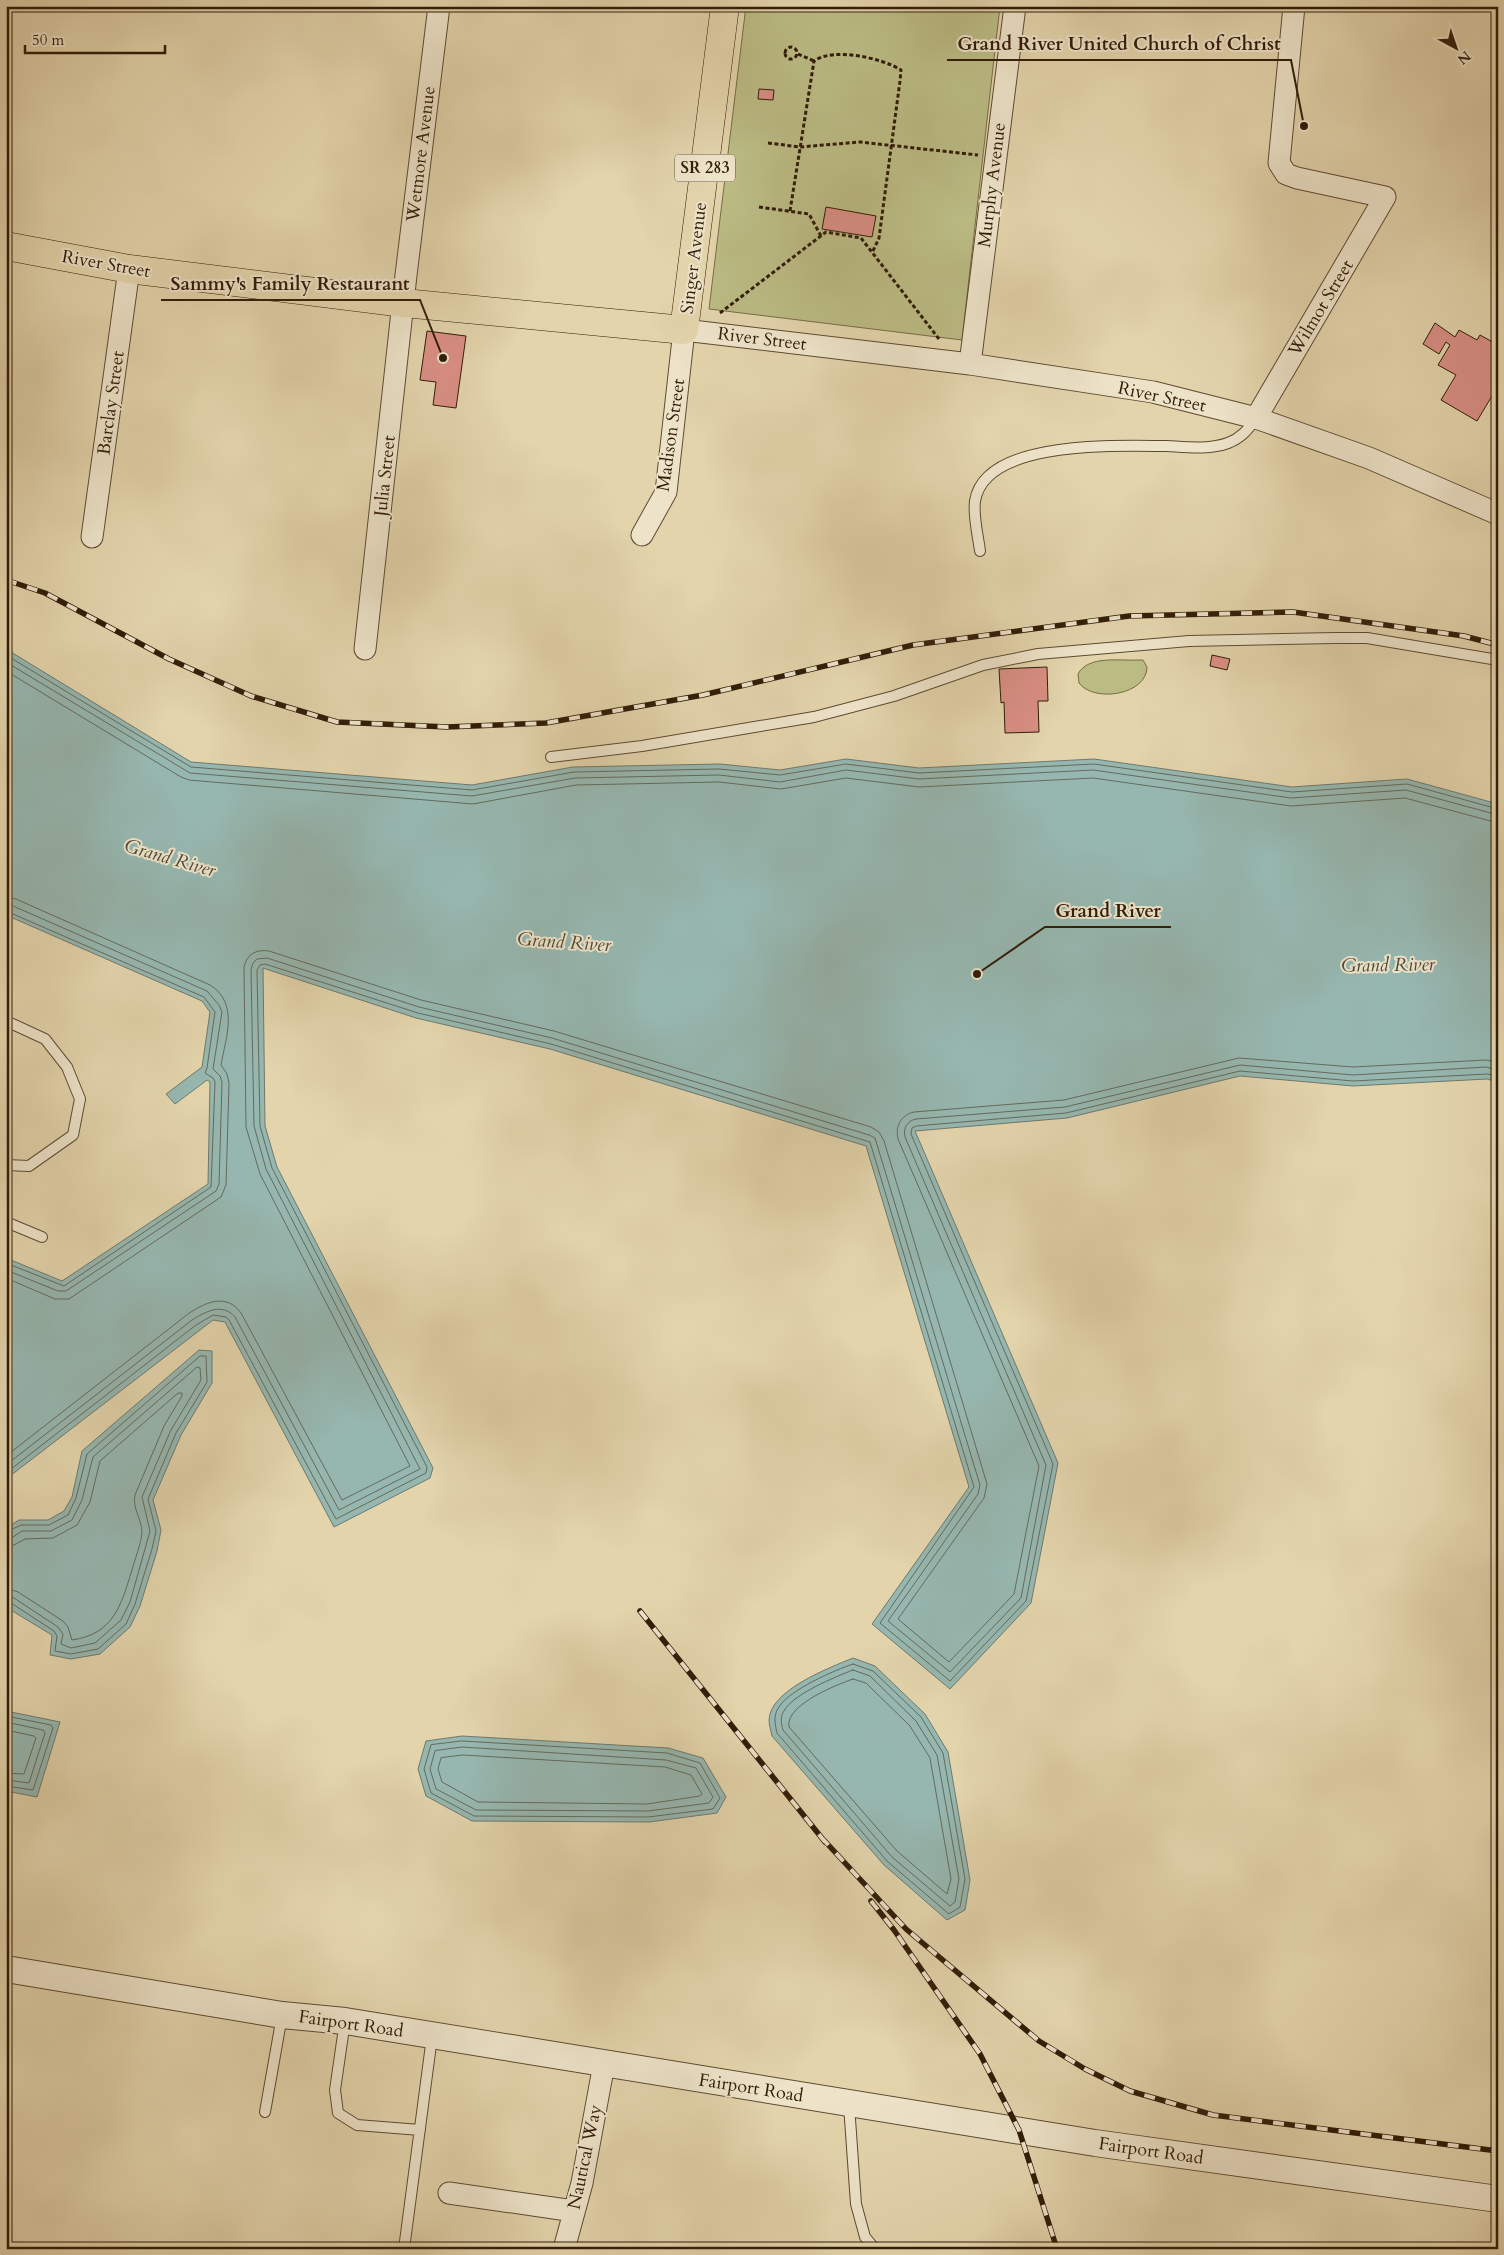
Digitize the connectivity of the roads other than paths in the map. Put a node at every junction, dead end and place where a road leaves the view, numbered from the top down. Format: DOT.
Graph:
graph roads {
  1 [pos="439,6"];
  2 [pos="725,6"];
  3 [pos="1015,6"];
  4 [pos="1294,6"];
  5 [pos="6,246"];
  6 [pos="129,269"];
  7 [pos="404,303"];
  8 [pos="684,330"];
  9 [pos="970,364"];
  10 [pos="1256,418"];
  11 [pos="1498,514"];
  12 [pos="642,535"];
  13 [pos="92,537"];
  14 [pos="980,551"];
  15 [pos="365,649"];
  16 [pos="1498,660"];
  17 [pos="551,757"];
  18 [pos="6,1021"];
  19 [pos="6,1165"];
  20 [pos="6,1222"];
  21 [pos="42,1236"];
  22 [pos="6,1969"];
  23 [pos="282,2015"];
  24 [pos="345,2021"];
  25 [pos="432,2036"];
  26 [pos="604,2064"];
  27 [pos="849,2104"];
  28 [pos="265,2112"];
  29 [pos="420,2130"];
  30 [pos="449,2193"];
  31 [pos="1498,2199"];
  32 [pos="574,2211"];
  33 [pos="404,2249"];
  34 [pos="564,2249"];
  35 [pos="875,2249"];
  1 -- 7 [label="street, Wetmore Avenue"];
  2 -- 8 [label="main road, Singer Avenue / SR 283"];
  3 -- 9 [label="street, Murphy Avenue"];
  4 -- 10 [label="street, Wilmot Street"];
  5 -- 6 [label="main road, River Street"];
  6 -- 7 [label="main road, River Street"];
  6 -- 13 [label="street, Barclay Street"];
  7 -- 8 [label="main road, River Street"];
  7 -- 15 [label="street, Julia Street"];
  8 -- 9 [label="street, River Street"];
  8 -- 12 [label="street, Madison Street"];
  9 -- 10 [label="street, River Street"];
  10 -- 11 [label="street, River Street"];
  10 -- 14 [label="lane"];
  16 -- 17 [label="lane"];
  18 -- 19 [label="lane"];
  20 -- 21 [label="lane"];
  22 -- 23 [label="street, Fairport Road"];
  23 -- 24 [label="street, Fairport Road"];
  23 -- 28 [label="lane"];
  24 -- 25 [label="street, Fairport Road"];
  24 -- 29 [label="lane"];
  25 -- 26 [label="street, Fairport Road"];
  25 -- 29 [label="lane"];
  26 -- 27 [label="street, Fairport Road"];
  26 -- 32 [label="street, Nautical Way"];
  27 -- 31 [label="street, Fairport Road"];
  27 -- 35 [label="lane"];
  29 -- 33 [label="lane"];
  30 -- 32 [label="street"];
  32 -- 34 [label="street, Nautical Way"];
}
